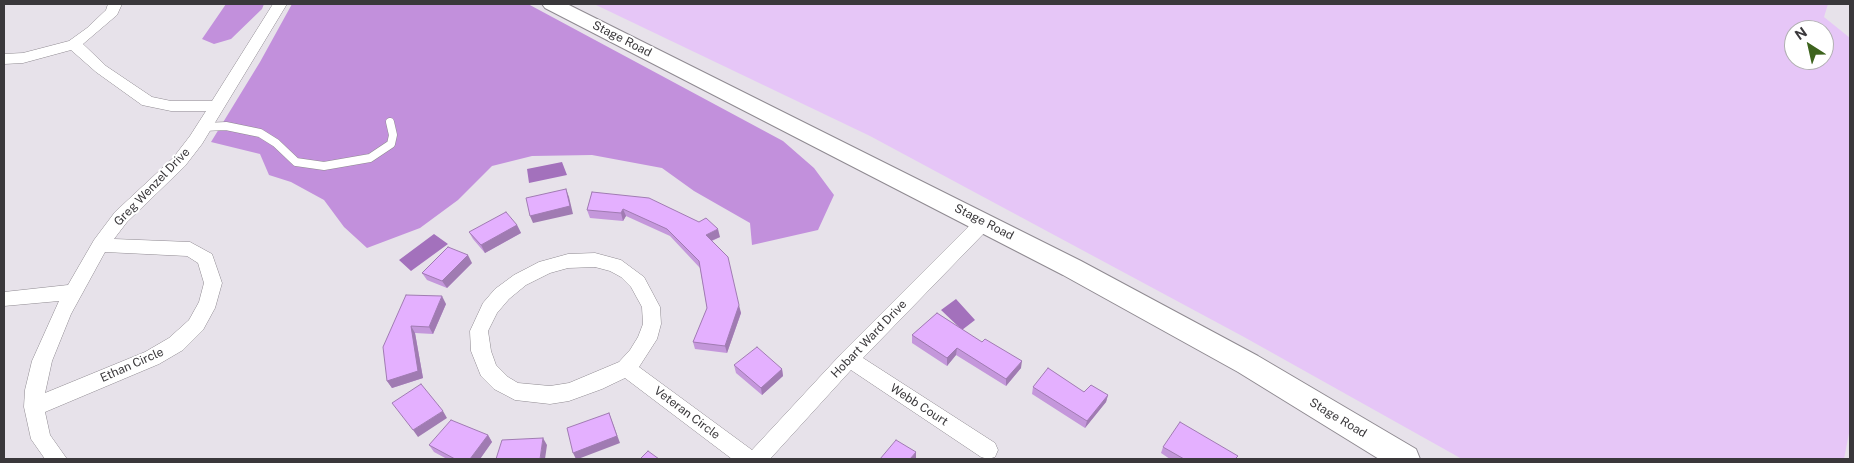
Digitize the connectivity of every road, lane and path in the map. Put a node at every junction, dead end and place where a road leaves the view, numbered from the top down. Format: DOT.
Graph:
graph roads {
  1 [pos="116,4"];
  2 [pos="280,4"];
  3 [pos="552,4"];
  4 [pos="74,44"];
  5 [pos="4,59"];
  6 [pos="216,106"];
  7 [pos="390,122"];
  8 [pos="204,127"];
  9 [pos="984,222"];
  10 [pos="100,245"];
  11 [pos="74,292"];
  12 [pos="4,299"];
  13 [pos="849,359"];
  14 [pos="626,368"];
  15 [pos="34,407"];
  16 [pos="988,450"];
  17 [pos="57,459"];
  18 [pos="748,459"];
  19 [pos="757,459"];
  20 [pos="1405,459"];
  1 -- 4 [label="street"];
  2 -- 6 [label="street, Greg Wenzel Drive"];
  3 -- 9 [label="street, Stage Road"];
  4 -- 5 [label="street"];
  4 -- 6 [label="street"];
  6 -- 8 [label="street, Greg Wenzel Drive"];
  7 -- 8 [label="lane"];
  8 -- 10 [label="street, Greg Wenzel Drive"];
  9 -- 13 [label="street, Hobart Ward Drive"];
  9 -- 20 [label="street, Stage Road"];
  10 -- 11 [label="street, Greg Wenzel Drive"];
  10 -- 15 [label="street, Ethan Circle"];
  11 -- 12 [label="street"];
  11 -- 15 [label="street, Greg Wenzel Drive"];
  13 -- 16 [label="street, Webb Court"];
  13 -- 19 [label="street, Hobart Ward Drive"];
  14 -- 14 [label="street"];
  14 -- 18 [label="street, Veteran Circle"];
  15 -- 17 [label="street, Greg Wenzel Drive"];
}
